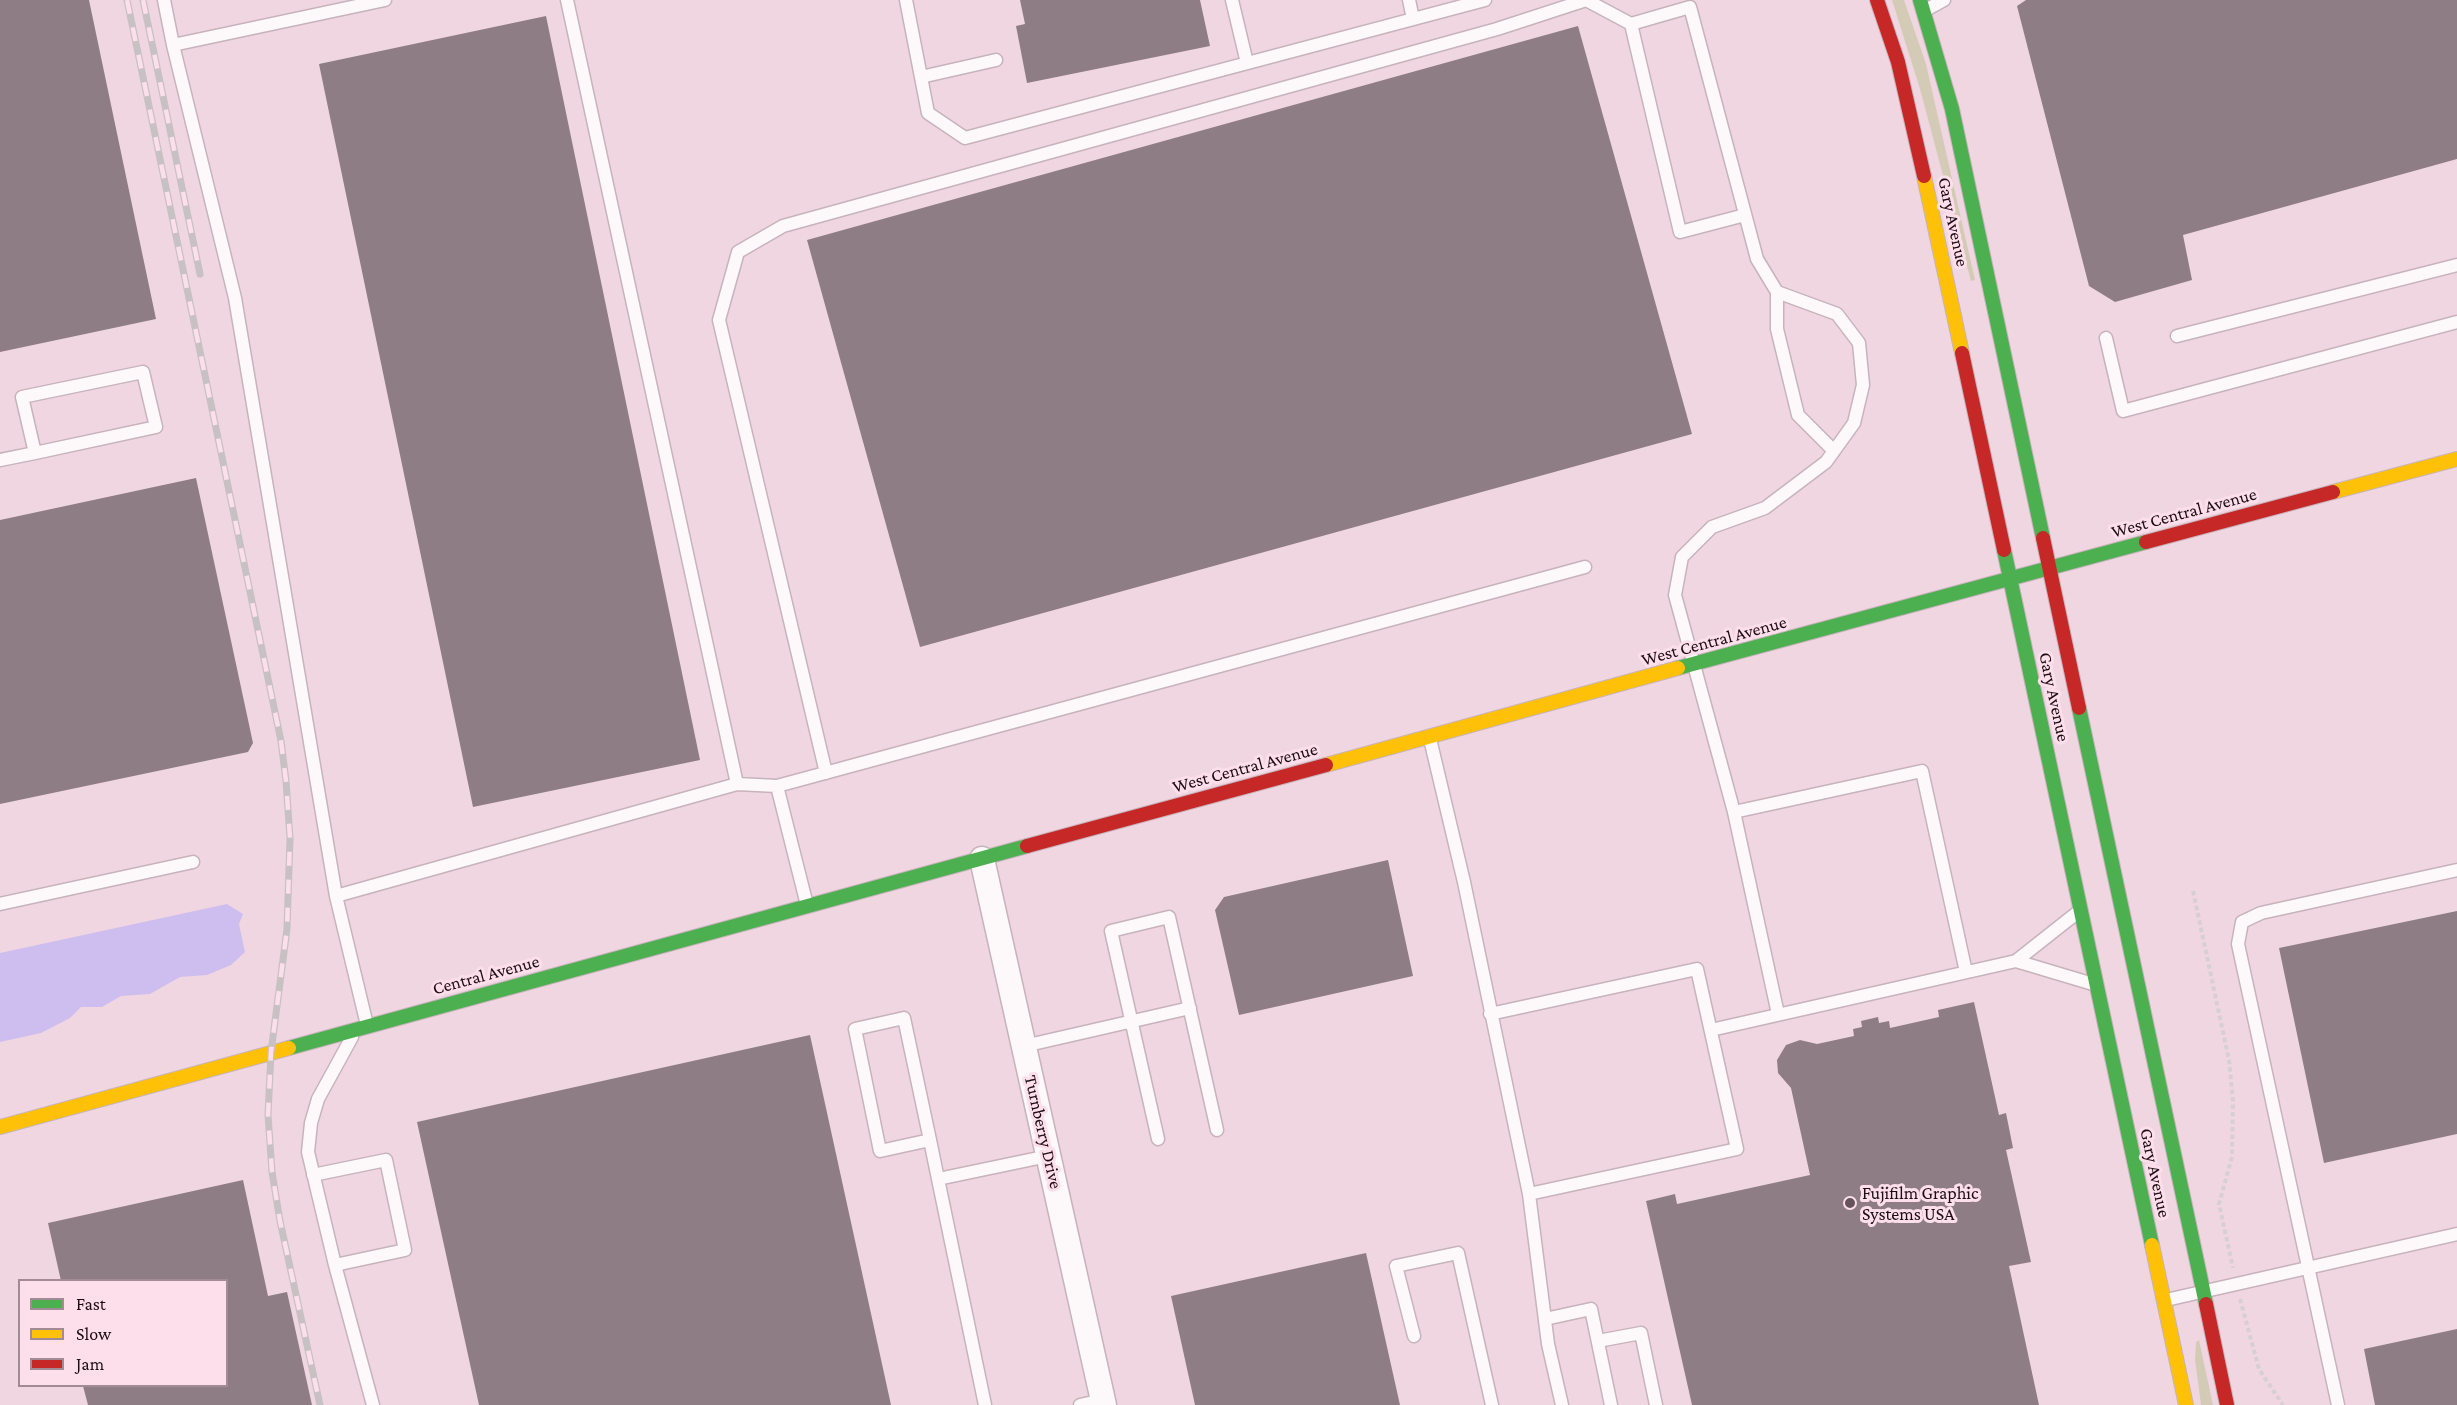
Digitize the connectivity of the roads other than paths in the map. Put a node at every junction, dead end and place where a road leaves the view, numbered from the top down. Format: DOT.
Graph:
graph roads {
  1 [pos="164,0"];
  2 [pos="385,0"];
  3 [pos="567,0"];
  4 [pos="906,0"];
  5 [pos="1233,0"];
  6 [pos="1409,0"];
  7 [pos="1485,0"];
  8 [pos="1877,0"];
  9 [pos="1944,0"];
  10 [pos="1922,6"];
  11 [pos="1413,19"];
  12 [pos="1631,24"];
  13 [pos="173,45"];
  14 [pos="996,60"];
  15 [pos="1247,63"];
  16 [pos="921,76"];
  17 [pos="1745,215"];
  18 [pos="2457,265"];
  19 [pos="1777,292"];
  20 [pos="2457,322"];
  21 [pos="2177,336"];
  22 [pos="2106,338"];
  23 [pos="1834,451"];
  24 [pos="35,453"];
  25 [pos="2457,459"];
  26 [pos="0,460"];
  27 [pos="1585,567"];
  28 [pos="2050,567"];
  29 [pos="2010,578"];
  30 [pos="1694,665"];
  31 [pos="1429,736"];
  32 [pos="826,773"];
  33 [pos="737,784"];
  34 [pos="777,786"];
  35 [pos="1734,812"];
  36 [pos="982,859"];
  37 [pos="193,862"];
  38 [pos="2457,870"];
  39 [pos="336,896"];
  40 [pos="0,904"];
  41 [pos="807,906"];
  42 [pos="2081,909"];
  43 [pos="2016,961"];
  44 [pos="1966,972"];
  45 [pos="2097,986"];
  46 [pos="1190,1008"];
  47 [pos="1490,1014"];
  48 [pos="1778,1014"];
  49 [pos="1131,1022"];
  50 [pos="362,1027"];
  51 [pos="1711,1030"];
  52 [pos="1024,1046"];
  53 [pos="0,1127"];
  54 [pos="1218,1130"];
  55 [pos="1158,1139"];
  56 [pos="930,1140"];
  57 [pos="1048,1155"];
  58 [pos="313,1175"];
  59 [pos="938,1179"];
  60 [pos="1529,1194"];
  61 [pos="2457,1234"];
  62 [pos="335,1265"];
  63 [pos="2308,1267"];
  64 [pos="2203,1291"];
  65 [pos="2164,1300"];
  66 [pos="1545,1319"];
  67 [pos="1414,1336"];
  68 [pos="1598,1341"];
  69 [pos="1095,1403"];
  70 [pos="373,1405"];
  71 [pos="985,1405"];
  72 [pos="1492,1405"];
  73 [pos="1562,1405"];
  74 [pos="1611,1405"];
  75 [pos="1656,1405"];
  76 [pos="2186,1405"];
  77 [pos="2227,1405"];
  78 [pos="2338,1405"];
  1 -- 13 [label="lane"];
  2 -- 13 [label="lane"];
  3 -- 33 [label="lane"];
  4 -- 16 [label="lane"];
  5 -- 15 [label="lane"];
  6 -- 11 [label="lane"];
  7 -- 11 [label="lane"];
  8 -- 29 [label="main road, Gary Avenue"];
  9 -- 10 [label="lane"];
  10 -- 28 [label="main road, Gary Avenue"];
  11 -- 15 [label="lane"];
  12 -- 17 [label="lane"];
  12 -- 17 [label="lane"];
  12 -- 32 [label="lane"];
  13 -- 39 [label="lane"];
  14 -- 16 [label="lane"];
  15 -- 16 [label="lane"];
  17 -- 19 [label="lane"];
  18 -- 21 [label="lane"];
  19 -- 23 [label="lane"];
  19 -- 23 [label="lane"];
  20 -- 22 [label="lane"];
  23 -- 30 [label="lane"];
  24 -- 24 [label="lane"];
  24 -- 26 [label="lane"];
  25 -- 28 [label="main road, West Central Avenue"];
  27 -- 32 [label="lane"];
  28 -- 29 [label="main road, West Central Avenue"];
  28 -- 64 [label="main road, Gary Avenue"];
  29 -- 30 [label="main road, West Central Avenue"];
  29 -- 42 [label="main road, Gary Avenue"];
  30 -- 31 [label="main road, West Central Avenue"];
  30 -- 35 [label="lane"];
  31 -- 36 [label="main road, West Central Avenue"];
  31 -- 47 [label="lane"];
  32 -- 34 [label="lane"];
  33 -- 34 [label="lane"];
  33 -- 39 [label="lane"];
  34 -- 41 [label="lane"];
  35 -- 44 [label="lane"];
  35 -- 48 [label="lane"];
  36 -- 41 [label="main road, Central Avenue"];
  36 -- 52 [label="street, Turnberry Drive"];
  37 -- 40 [label="lane"];
  38 -- 63 [label="lane"];
  39 -- 50 [label="lane"];
  41 -- 50 [label="main road, Central Avenue"];
  42 -- 43 [label="lane"];
  42 -- 45 [label="main road, Gary Avenue"];
  43 -- 44 [label="lane"];
  43 -- 45 [label="lane"];
  44 -- 48 [label="lane"];
  45 -- 65 [label="main road, Gary Avenue"];
  46 -- 49 [label="lane"];
  46 -- 49 [label="lane"];
  46 -- 54 [label="lane"];
  47 -- 51 [label="lane"];
  47 -- 60 [label="lane"];
  48 -- 51 [label="lane"];
  49 -- 52 [label="lane"];
  49 -- 55 [label="lane"];
  50 -- 53 [label="main road, Central Avenue"];
  50 -- 58 [label="lane"];
  51 -- 60 [label="lane"];
  52 -- 57 [label="street, Turnberry Drive"];
  56 -- 56 [label="lane"];
  56 -- 59 [label="lane"];
  57 -- 59 [label="lane"];
  57 -- 69 [label="street, Turnberry Drive"];
  58 -- 62 [label="lane"];
  58 -- 62 [label="lane"];
  59 -- 71 [label="lane"];
  60 -- 66 [label="lane"];
  61 -- 63 [label="lane"];
  62 -- 70 [label="lane"];
  63 -- 64 [label="lane"];
  63 -- 78 [label="lane"];
  64 -- 65 [label="lane"];
  64 -- 77 [label="main road, Gary Avenue"];
  65 -- 76 [label="main road, Gary Avenue"];
  66 -- 68 [label="lane"];
  66 -- 73 [label="lane"];
  67 -- 72 [label="lane"];
  68 -- 74 [label="lane"];
  68 -- 75 [label="lane"];
}
